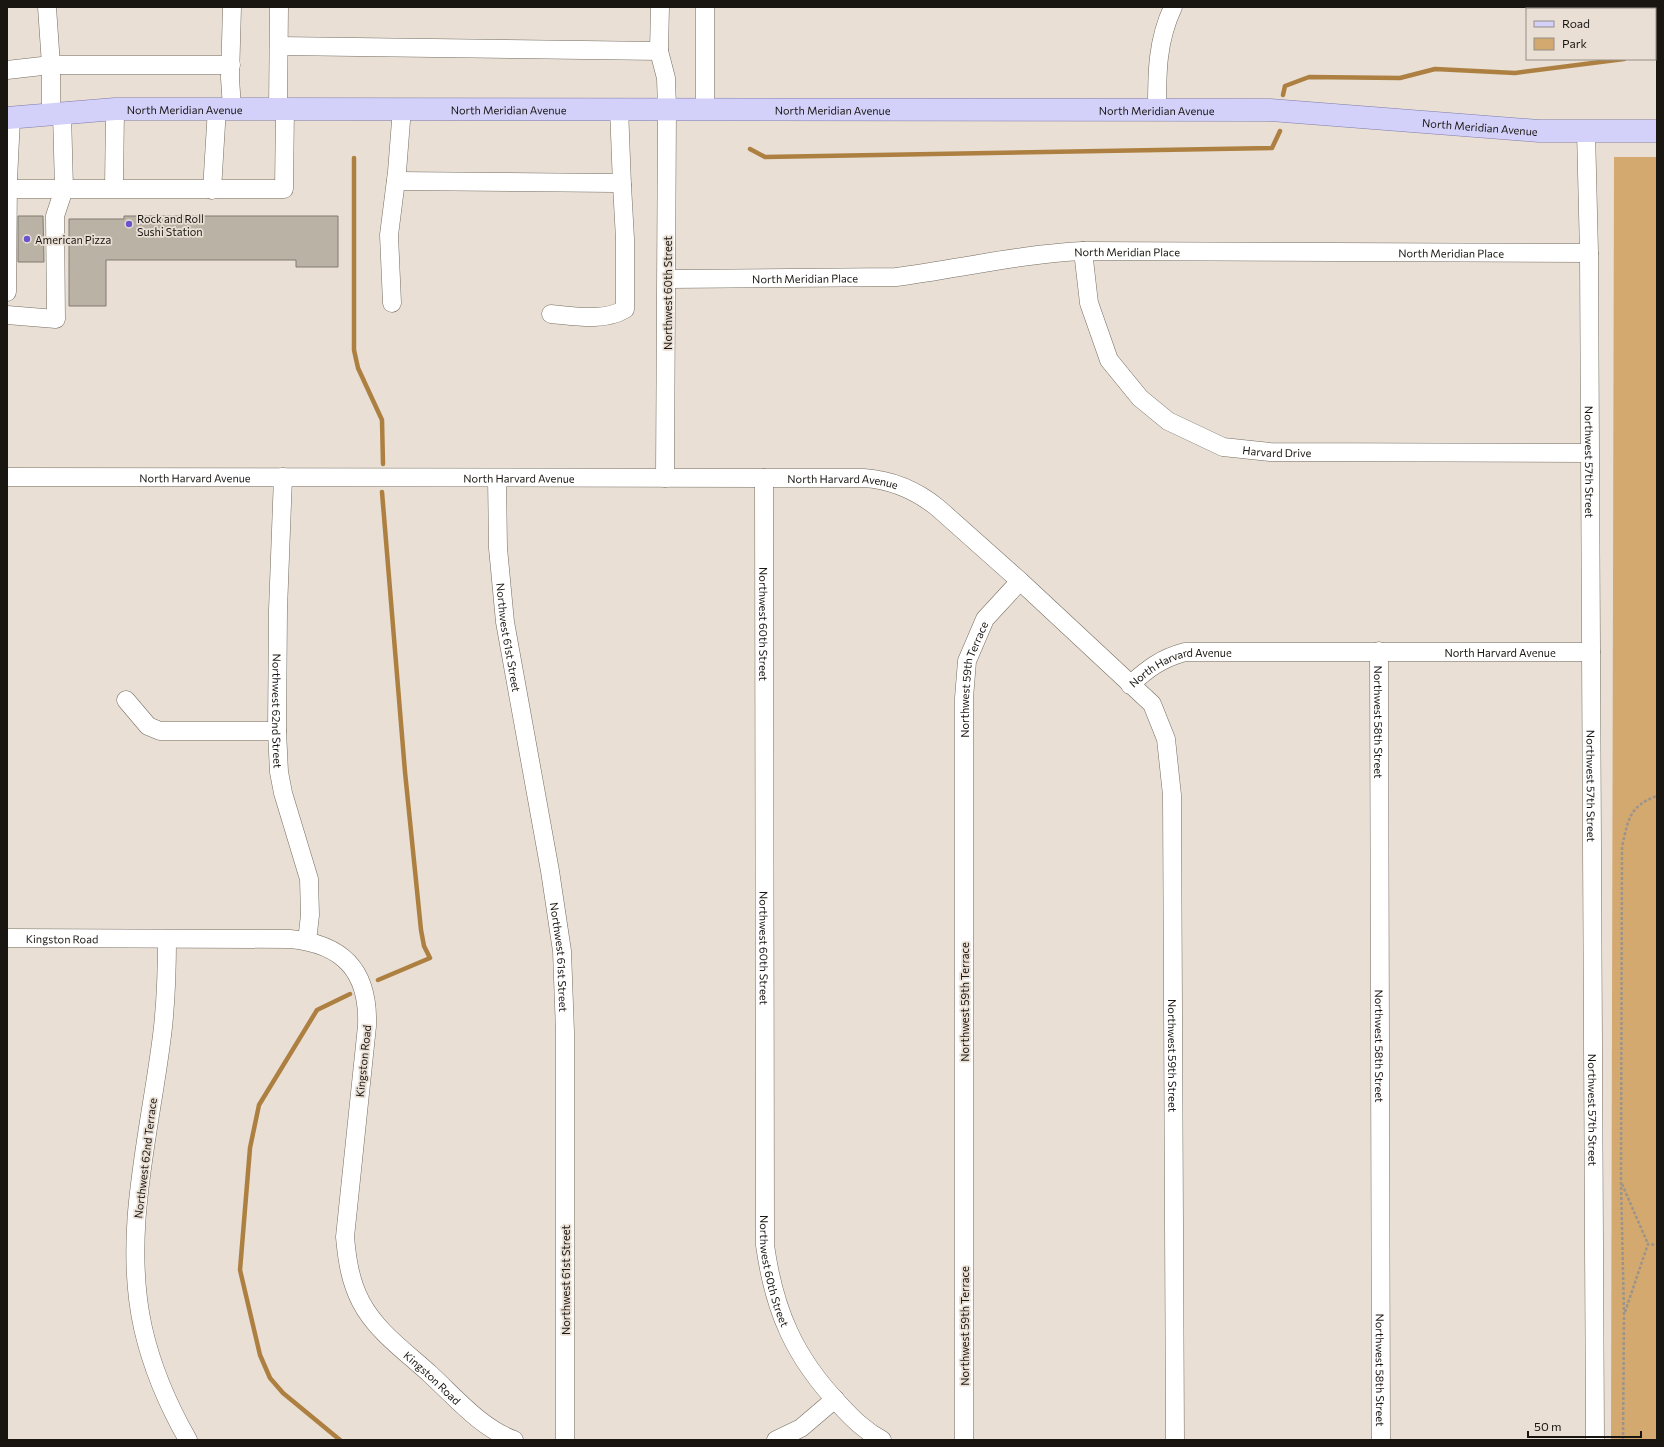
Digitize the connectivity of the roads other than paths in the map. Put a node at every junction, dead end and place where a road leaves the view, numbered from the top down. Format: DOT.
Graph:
graph roads {
  1 [pos="47,7"];
  2 [pos="232,7"];
  3 [pos="279,7"];
  4 [pos="660,7"];
  5 [pos="705,7"];
  6 [pos="1173,7"];
  7 [pos="279,46"];
  8 [pos="659,51"];
  9 [pos="52,65"];
  10 [pos="231,65"];
  11 [pos="7,70"];
  12 [pos="225,108"];
  13 [pos="281,108"];
  14 [pos="402,108"];
  15 [pos="619,108"];
  16 [pos="667,108"];
  17 [pos="705,108"];
  18 [pos="115,109"];
  19 [pos="1157,109"];
  20 [pos="57,113"];
  21 [pos="9,118"];
  22 [pos="1586,131"];
  23 [pos="1657,131"];
  24 [pos="7,180"];
  25 [pos="396,181"];
  26 [pos="622,184"];
  27 [pos="114,188"];
  28 [pos="8,189"];
  29 [pos="64,189"];
  30 [pos="212,190"];
  31 [pos="1083,251"];
  32 [pos="1589,253"];
  33 [pos="668,279"];
  34 [pos="7,292"];
  35 [pos="392,304"];
  36 [pos="551,314"];
  37 [pos="7,315"];
  38 [pos="1589,453"];
  39 [pos="7,477"];
  40 [pos="283,477"];
  41 [pos="497,478"];
  42 [pos="665,478"];
  43 [pos="764,478"];
  44 [pos="1020,581"];
  45 [pos="1379,651"];
  46 [pos="1591,652"];
  47 [pos="1130,685"];
  48 [pos="126,700"];
  49 [pos="277,731"];
  50 [pos="7,938"];
  51 [pos="167,939"];
  52 [pos="307,941"];
  53 [pos="835,1399"];
  54 [pos="188,1440"];
  55 [pos="514,1440"];
  56 [pos="565,1440"];
  57 [pos="776,1440"];
  58 [pos="882,1440"];
  59 [pos="964,1440"];
  60 [pos="1175,1440"];
  61 [pos="1381,1440"];
  62 [pos="1595,1440"];
  1 -- 9 [label="street"];
  2 -- 10 [label="street"];
  3 -- 7 [label="street"];
  4 -- 8 [label="street, Northwest 60th Street"];
  5 -- 17 [label="street"];
  6 -- 19 [label="street"];
  7 -- 8 [label="street"];
  7 -- 13 [label="street"];
  8 -- 16 [label="street, Northwest 60th Street"];
  9 -- 10 [label="street"];
  9 -- 11 [label="street"];
  9 -- 20 [label="street"];
  10 -- 12 [label="street"];
  12 -- 13 [label="main road, North Meridian Avenue"];
  12 -- 18 [label="main road, North Meridian Avenue"];
  12 -- 30 [label="street"];
  13 -- 14 [label="main road, North Meridian Avenue"];
  13 -- 30 [label="street"];
  14 -- 15 [label="main road, North Meridian Avenue"];
  14 -- 25 [label="street"];
  15 -- 16 [label="main road, North Meridian Avenue"];
  15 -- 26 [label="street"];
  16 -- 17 [label="main road, North Meridian Avenue"];
  16 -- 33 [label="street, Northwest 60th Street"];
  17 -- 19 [label="main road, North Meridian Avenue"];
  18 -- 20 [label="main road, North Meridian Avenue"];
  18 -- 27 [label="street"];
  19 -- 22 [label="main road, North Meridian Avenue"];
  20 -- 21 [label="main road, North Meridian Avenue"];
  20 -- 29 [label="street"];
  21 -- 24 [label="street"];
  22 -- 23 [label="main road, North Meridian Avenue"];
  22 -- 32 [label="street, Northwest 57th Street"];
  24 -- 28 [label="street"];
  25 -- 26 [label="street"];
  25 -- 35 [label="street"];
  26 -- 36 [label="street"];
  27 -- 29 [label="street"];
  27 -- 30 [label="street"];
  28 -- 29 [label="street"];
  28 -- 34 [label="street"];
  29 -- 37 [label="street"];
  31 -- 32 [label="street, North Meridian Place"];
  31 -- 33 [label="street, North Meridian Place"];
  31 -- 38 [label="street, Harvard Drive"];
  32 -- 38 [label="street, Northwest 57th Street"];
  33 -- 42 [label="street, Northwest 60th Street"];
  38 -- 46 [label="street, Northwest 57th Street"];
  39 -- 40 [label="street, North Harvard Avenue"];
  40 -- 41 [label="street, North Harvard Avenue"];
  40 -- 49 [label="street, Northwest 62nd Street"];
  41 -- 42 [label="street, North Harvard Avenue"];
  41 -- 56 [label="street, Northwest 61st Street"];
  42 -- 43 [label="street, North Harvard Avenue"];
  43 -- 44 [label="street, North Harvard Avenue"];
  43 -- 53 [label="street, Northwest 60th Street"];
  44 -- 47 [label="street, North Harvard Avenue"];
  44 -- 59 [label="street, Northwest 59th Terrace"];
  45 -- 46 [label="street, North Harvard Avenue"];
  45 -- 47 [label="street, North Harvard Avenue"];
  45 -- 61 [label="street, Northwest 58th Street"];
  46 -- 62 [label="street, Northwest 57th Street"];
  47 -- 60 [label="street, Northwest 59th Street"];
  48 -- 49 [label="street"];
  49 -- 52 [label="street, Northwest 62nd Street"];
  50 -- 51 [label="street, Kingston Road"];
  51 -- 52 [label="street, Kingston Road"];
  51 -- 54 [label="street, Northwest 62nd Terrace"];
  52 -- 55 [label="street, Kingston Road"];
  53 -- 57 [label="street"];
  53 -- 58 [label="street"];
}
